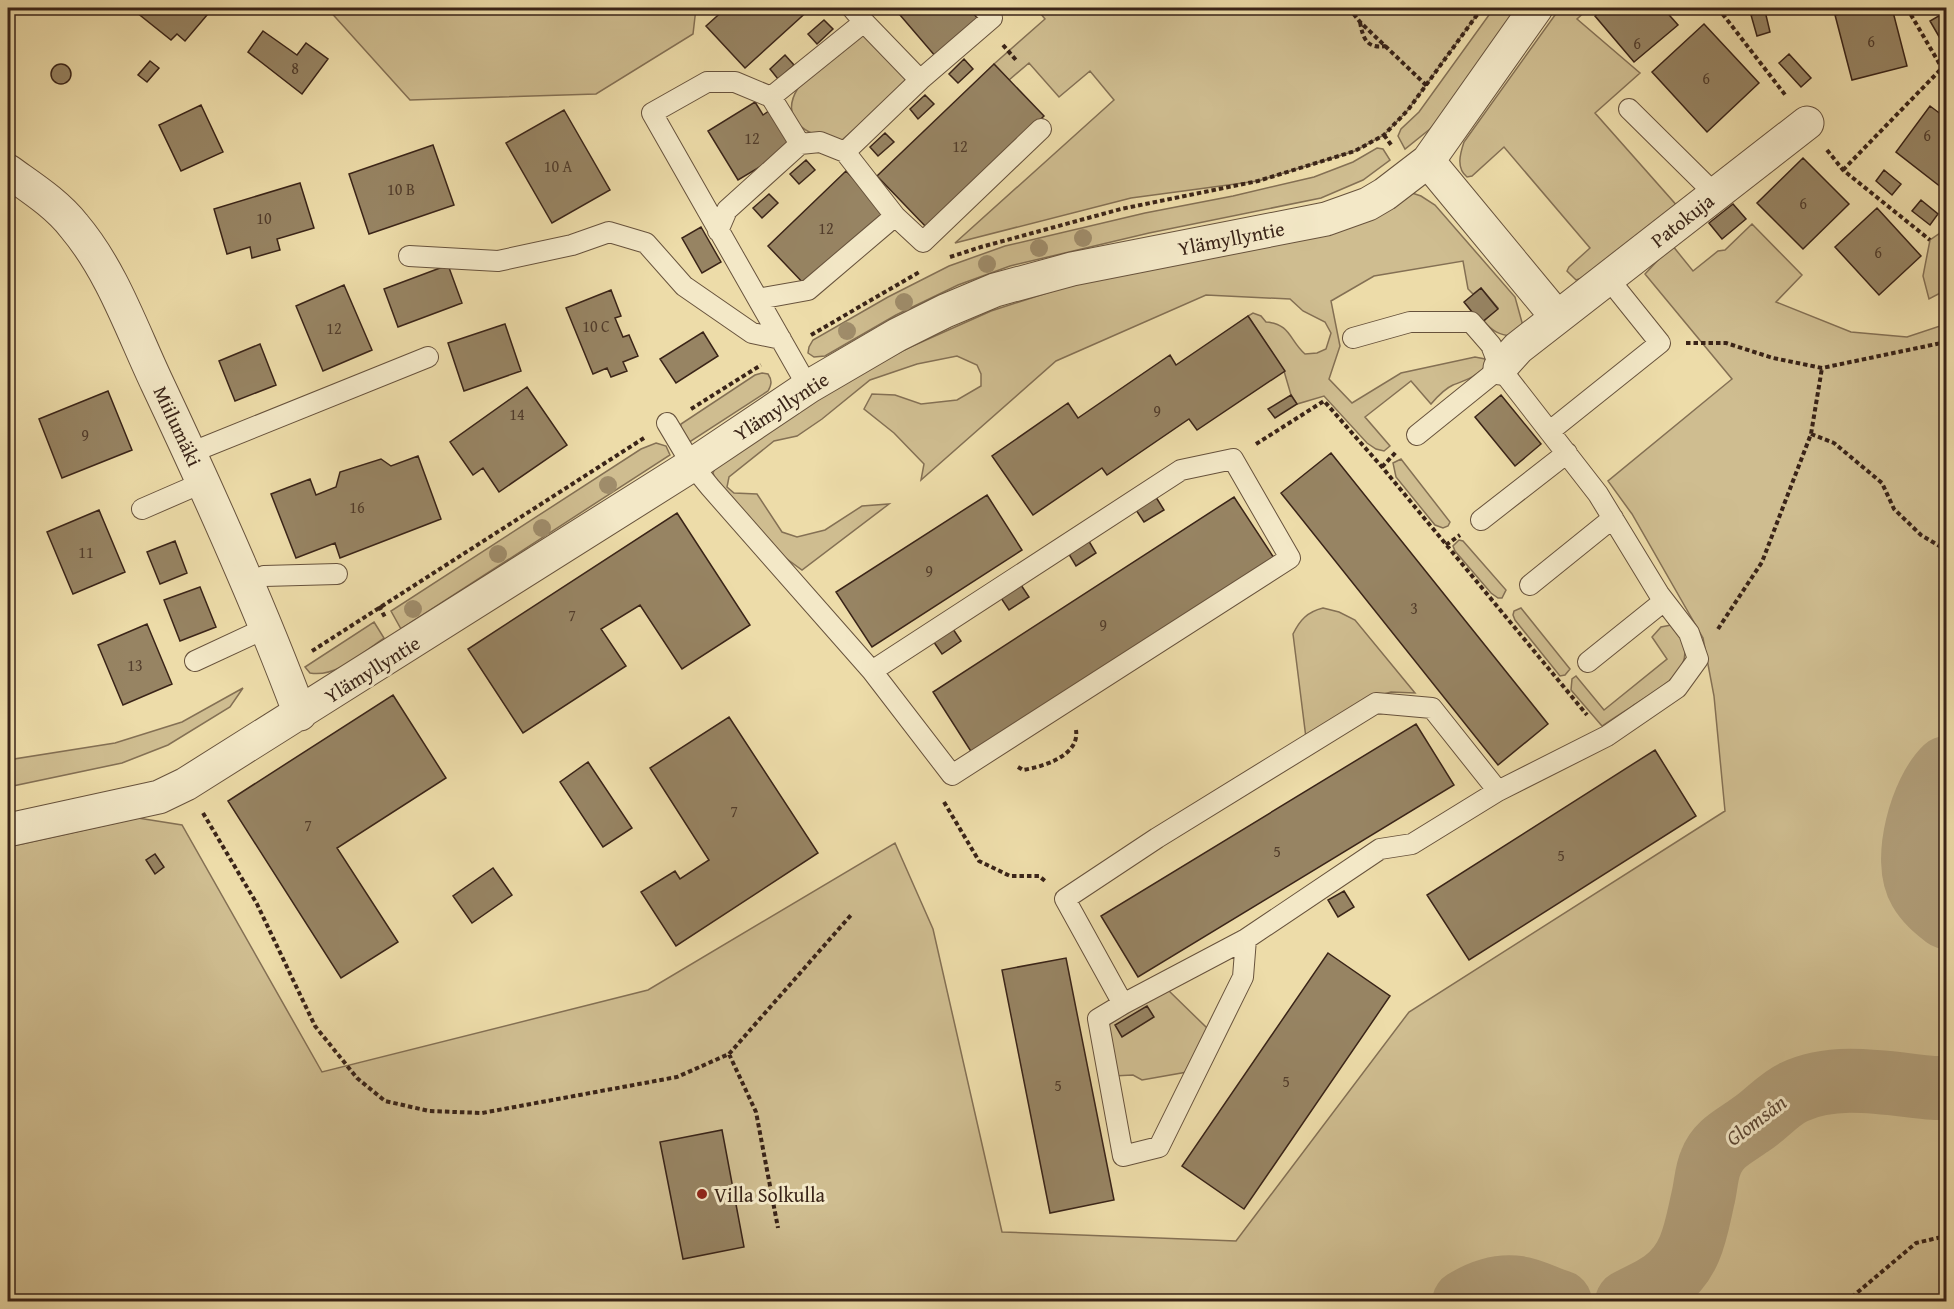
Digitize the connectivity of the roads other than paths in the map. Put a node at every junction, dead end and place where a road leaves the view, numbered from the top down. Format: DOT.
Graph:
graph roads {
  1 [pos="982,8"];
  2 [pos="1536,8"];
  3 [pos="858,15"];
  4 [pos="920,80"];
  5 [pos="771,96"];
  6 [pos="1629,109"];
  7 [pos="1807,123"];
  8 [pos="1041,129"];
  9 [pos="800,144"];
  10 [pos="845,152"];
  11 [pos="1428,161"];
  12 [pos="8,171"];
  13 [pos="1715,194"];
  14 [pos="895,216"];
  15 [pos="718,231"];
  16 [pos="409,256"];
  17 [pos="1607,277"];
  18 [pos="758,299"];
  19 [pos="1557,317"];
  20 [pos="1353,338"];
  21 [pos="784,344"];
  22 [pos="428,357"];
  23 [pos="1500,368"];
  24 [pos="808,387"];
  25 [pos="667,423"];
  26 [pos="1550,431"];
  27 [pos="1417,435"];
  28 [pos="1567,453"];
  29 [pos="692,465"];
  30 [pos="197,467"];
  31 [pos="142,508"];
  32 [pos="1613,518"];
  33 [pos="1481,520"];
  34 [pos="338,574"];
  35 [pos="247,584"];
  36 [pos="1530,585"];
  37 [pos="1664,601"];
  38 [pos="266,628"];
  39 [pos="195,661"];
  40 [pos="1588,662"];
  41 [pos="872,671"];
  42 [pos="300,714"];
  43 [pos="1498,791"];
  44 [pos="8,830"];
  45 [pos="1246,939"];
  46 [pos="1123,1004"];
  1 -- 4 [label="lane"];
  2 -- 11 [label="street, Ylämyllyntie"];
  3 -- 4 [label="lane"];
  3 -- 5 [label="lane"];
  4 -- 10 [label="lane"];
  5 -- 9 [label="lane"];
  5 -- 15 [label="lane"];
  6 -- 13 [label="lane"];
  7 -- 13 [label="street, Patokuja"];
  8 -- 14 [label="lane"];
  9 -- 10 [label="lane"];
  9 -- 15 [label="lane"];
  10 -- 14 [label="lane"];
  11 -- 19 [label="street"];
  11 -- 24 [label="street, Ylämyllyntie"];
  12 -- 30 [label="street, Miilumäki"];
  13 -- 17 [label="street, Patokuja"];
  14 -- 18 [label="lane"];
  15 -- 18 [label="lane"];
  16 -- 21 [label="lane"];
  17 -- 19 [label="street, Patokuja"];
  17 -- 26 [label="lane"];
  18 -- 21 [label="lane"];
  19 -- 23 [label="street, Patokuja"];
  20 -- 23 [label="lane"];
  21 -- 24 [label="lane"];
  22 -- 30 [label="lane"];
  23 -- 26 [label="lane"];
  23 -- 27 [label="lane"];
  24 -- 29 [label="street, Ylämyllyntie"];
  25 -- 29 [label="lane"];
  26 -- 28 [label="lane"];
  28 -- 32 [label="lane"];
  28 -- 33 [label="lane"];
  29 -- 41 [label="lane"];
  29 -- 42 [label="street, Ylämyllyntie"];
  30 -- 31 [label="lane"];
  30 -- 35 [label="street, Miilumäki"];
  32 -- 36 [label="lane"];
  32 -- 37 [label="lane"];
  34 -- 35 [label="lane"];
  35 -- 38 [label="street, Miilumäki"];
  37 -- 40 [label="lane"];
  37 -- 43 [label="lane"];
  38 -- 39 [label="lane"];
  38 -- 42 [label="street, Miilumäki"];
  41 -- 41 [label="lane"];
  42 -- 44 [label="street, Ylämyllyntie"];
  43 -- 45 [label="lane"];
  43 -- 46 [label="lane"];
  45 -- 46 [label="lane"];
  45 -- 46 [label="lane"];
}
